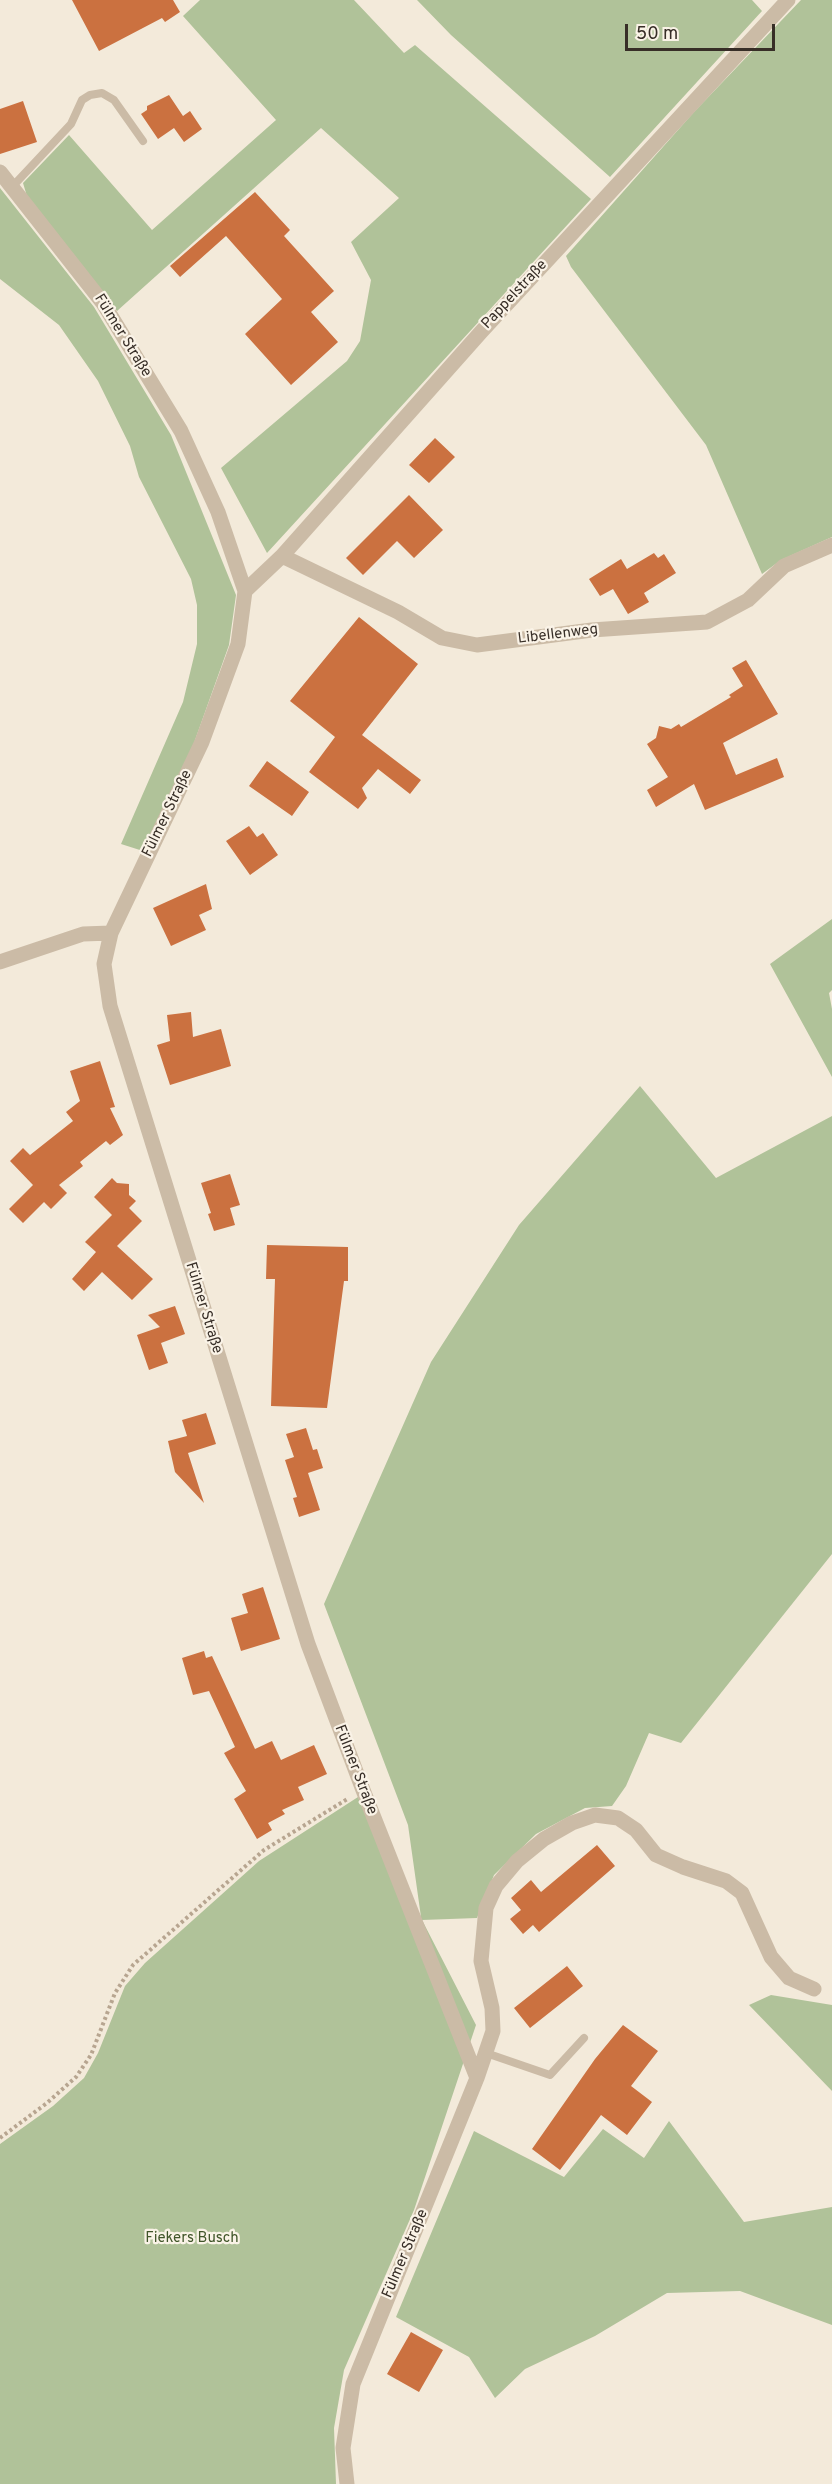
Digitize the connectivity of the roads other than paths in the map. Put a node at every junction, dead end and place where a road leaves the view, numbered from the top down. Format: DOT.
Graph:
graph roads {
  1 [pos="788,0"];
  2 [pos="143,141"];
  3 [pos="0,172"];
  4 [pos="12,187"];
  5 [pos="832,545"];
  6 [pos="282,556"];
  7 [pos="245,591"];
  8 [pos="111,933"];
  9 [pos="0,962"];
  10 [pos="814,1989"];
  11 [pos="584,2038"];
  12 [pos="486,2053"];
  13 [pos="477,2078"];
  14 [pos="347,2484"];
  1 -- 6 [label="street, Pappelstraße"];
  2 -- 4 [label="lane"];
  3 -- 4 [label="street, Fülmer Straße"];
  4 -- 7 [label="street, Fülmer Straße"];
  5 -- 6 [label="street, Libellenweg"];
  6 -- 7 [label="street, Pappelstraße"];
  7 -- 8 [label="street, Fülmer Straße"];
  8 -- 9 [label="street"];
  8 -- 13 [label="street, Fülmer Straße"];
  10 -- 12 [label="street"];
  11 -- 12 [label="lane"];
  12 -- 13 [label="street"];
  13 -- 14 [label="street, Fülmer Straße"];
}
